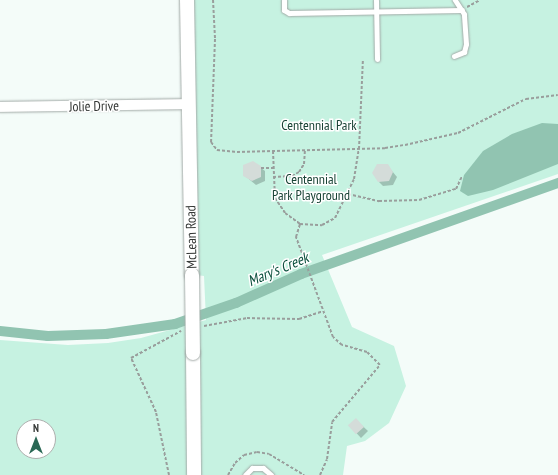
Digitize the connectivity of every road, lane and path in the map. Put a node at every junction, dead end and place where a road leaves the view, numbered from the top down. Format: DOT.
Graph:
graph roads {
  1 [pos="187,0"];
  2 [pos="213,0"];
  3 [pos="284,0"];
  4 [pos="376,0"];
  5 [pos="455,0"];
  6 [pos="480,0"];
  7 [pos="462,10"];
  8 [pos="376,12"];
  9 [pos="454,56"];
  10 [pos="362,59"];
  11 [pos="377,59"];
  12 [pos="558,95"];
  13 [pos="188,104"];
  14 [pos="0,108"];
  15 [pos="359,149"];
  16 [pos="305,150"];
  17 [pos="273,151"];
  18 [pos="261,168"];
  19 [pos="273,168"];
  20 [pos="462,176"];
  21 [pos="273,177"];
  22 [pos="348,194"];
  23 [pos="300,224"];
  24 [pos="194,475"];
  25 [pos="245,475"];
  26 [pos="271,475"];
  27 [pos="320,475"];
  1 -- 13 [label="street, McLean Road"];
  2 -- 17 [label="path"];
  3 -- 8 [label="lane"];
  4 -- 8 [label="lane"];
  5 -- 7 [label="lane"];
  6 -- 7 [label="path"];
  7 -- 8 [label="lane"];
  7 -- 9 [label="lane"];
  8 -- 11 [label="lane"];
  10 -- 15 [label="path"];
  12 -- 15 [label="path"];
  13 -- 14 [label="street, Jolie Drive"];
  13 -- 24 [label="street, McLean Road, bridge"];
  15 -- 16 [label="path"];
  15 -- 22 [label="path"];
  16 -- 17 [label="path"];
  16 -- 21 [label="path"];
  17 -- 19 [label="path"];
  18 -- 19 [label="path"];
  19 -- 21 [label="path"];
  20 -- 22 [label="path"];
  21 -- 23 [label="path"];
  22 -- 23 [label="path"];
  23 -- 27 [label="path"];
  25 -- 26 [label="lane"];
}
